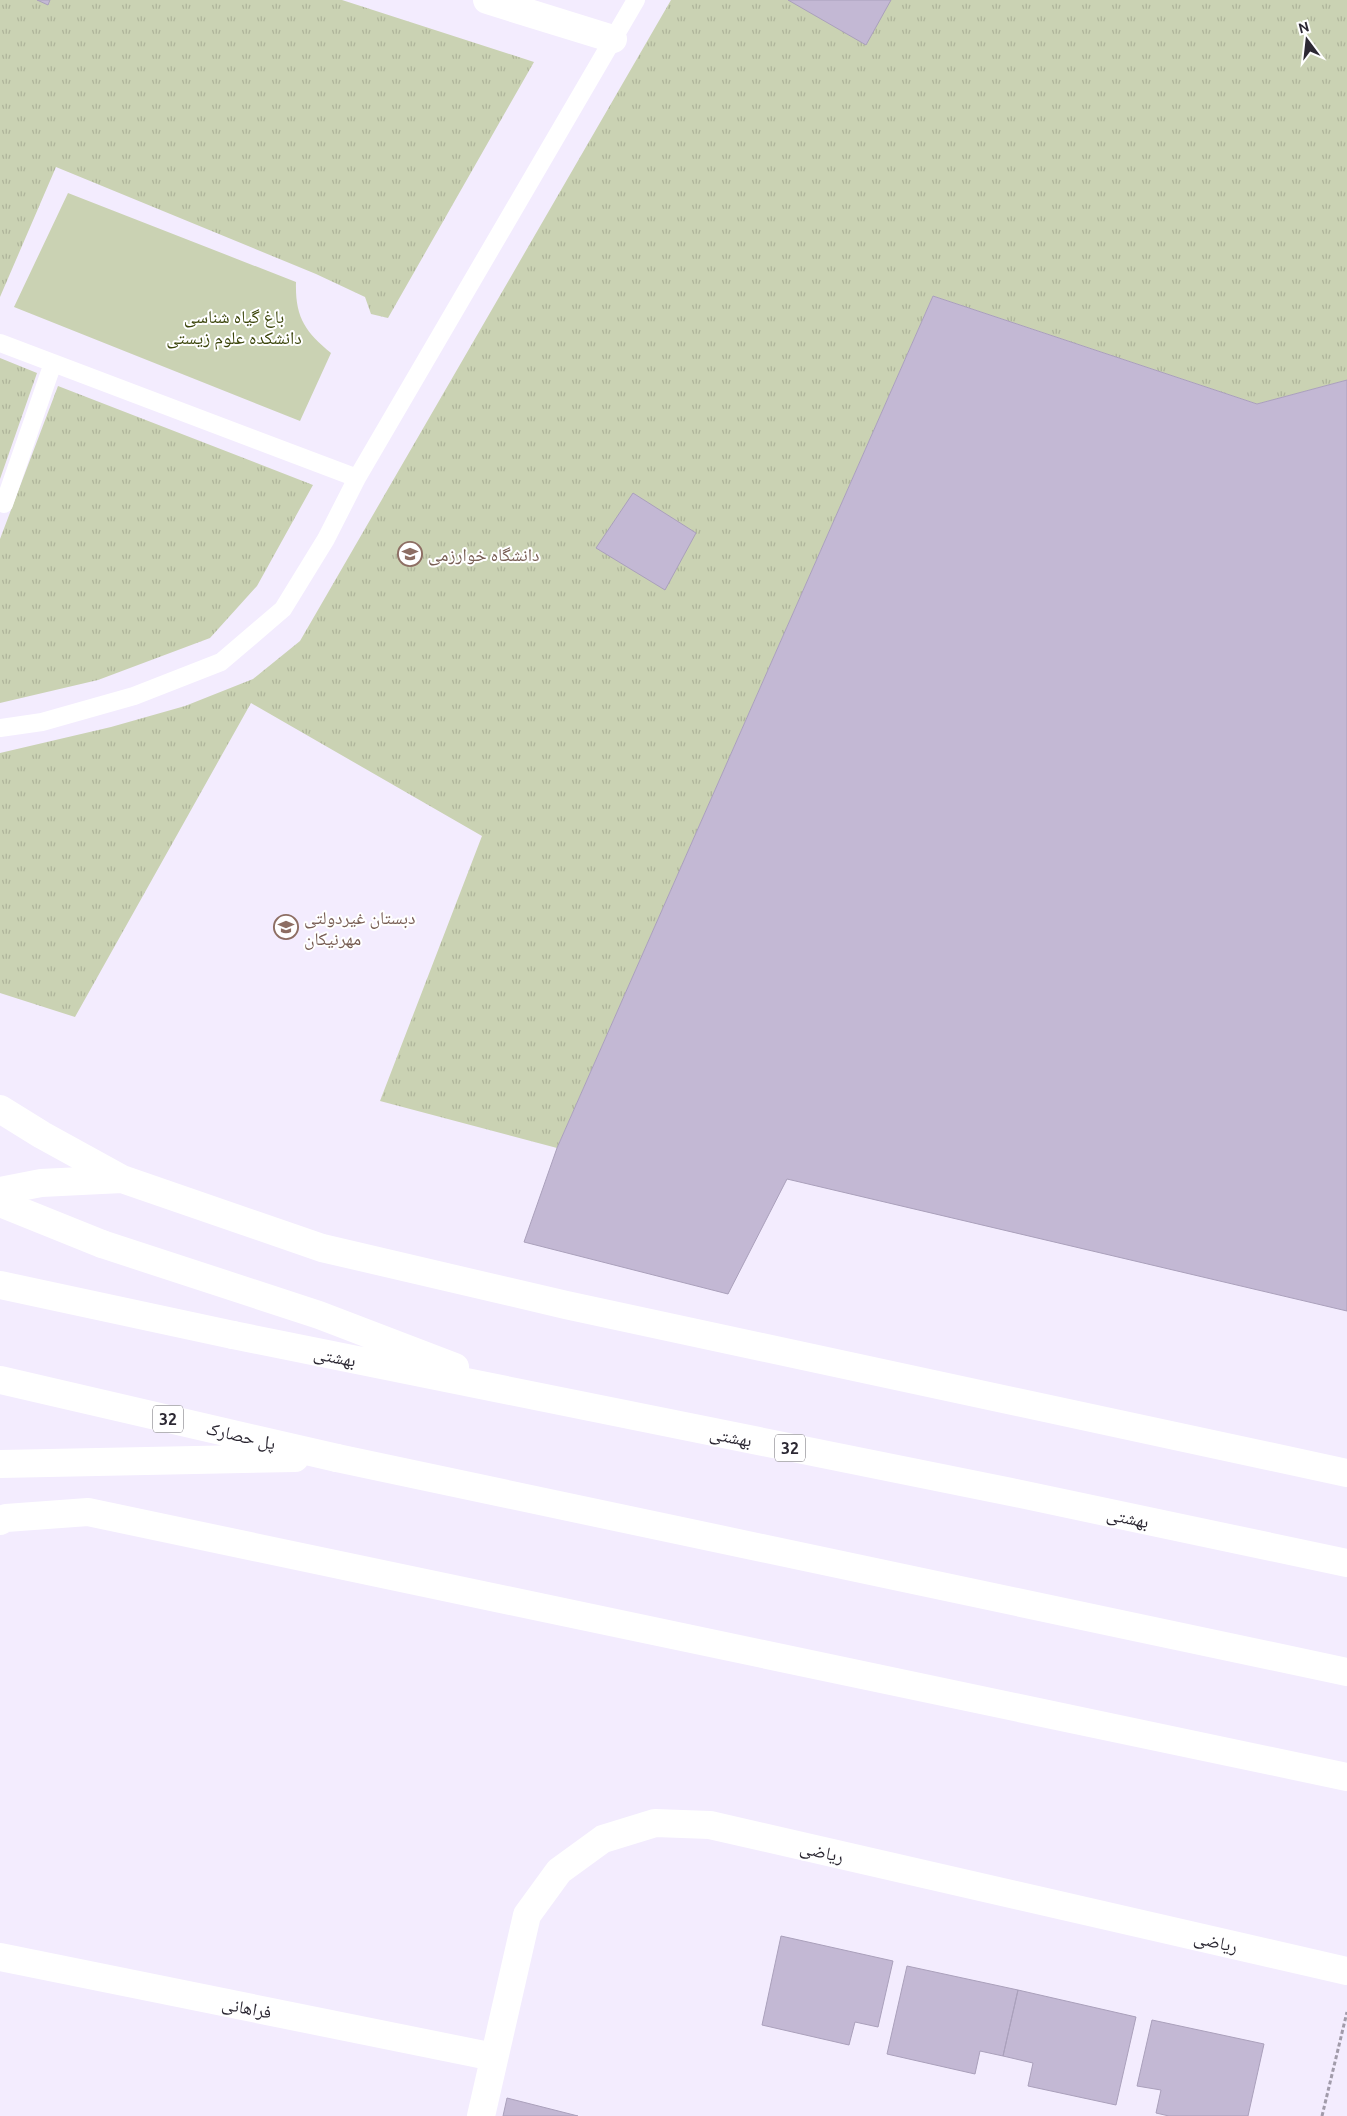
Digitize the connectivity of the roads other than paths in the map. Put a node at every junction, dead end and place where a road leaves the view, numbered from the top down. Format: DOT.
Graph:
graph roads {
  1 [pos="488,0"];
  2 [pos="636,0"];
  3 [pos="613,39"];
  4 [pos="0,342"];
  5 [pos="53,363"];
  6 [pos="357,478"];
  7 [pos="0,502"];
  8 [pos="0,728"];
  9 [pos="0,1109"];
  10 [pos="122,1179"];
  11 [pos="0,1191"];
  12 [pos="0,1203"];
  13 [pos="0,1285"];
  14 [pos="0,1380"];
  15 [pos="534,1396"];
  16 [pos="337,1458"];
  17 [pos="0,1464"];
  18 [pos="1347,1473"];
  19 [pos="2,1518"];
  20 [pos="1347,1563"];
  21 [pos="1347,1672"];
  22 [pos="1347,1777"];
  23 [pos="0,1957"];
  24 [pos="1347,1971"];
  25 [pos="494,2057"];
  26 [pos="481,2116"];
  1 -- 3 [label="main road"];
  2 -- 3 [label="lane"];
  3 -- 6 [label="lane"];
  4 -- 5 [label="lane"];
  5 -- 6 [label="lane"];
  5 -- 7 [label="lane"];
  6 -- 8 [label="lane"];
  9 -- 10 [label="main road"];
  10 -- 11 [label="main road"];
  10 -- 18 [label="main road"];
  12 -- 15 [label="main road"];
  13 -- 15 [label="main road, بهشتى / 32"];
  14 -- 16 [label="main road, پل حصارک / 32"];
  15 -- 20 [label="main road, بهشتى / 32"];
  16 -- 17 [label="main road"];
  16 -- 21 [label="main road, 32"];
  19 -- 22 [label="main road"];
  23 -- 25 [label="main road, فراهانی"];
  24 -- 25 [label="main road, ریاضی"];
  25 -- 26 [label="main road, ریاضی"];
}
